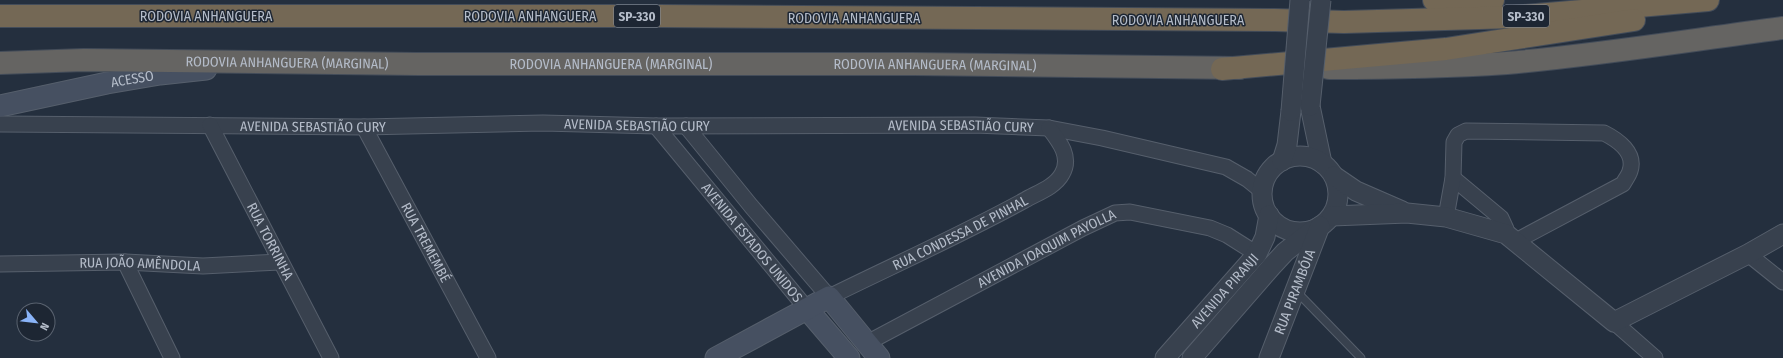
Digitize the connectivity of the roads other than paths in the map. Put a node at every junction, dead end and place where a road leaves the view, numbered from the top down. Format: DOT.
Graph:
graph roads {
  1 [pos="1300,0"];
  2 [pos="1322,0"];
  3 [pos="1434,0"];
  4 [pos="1493,0"];
  5 [pos="1708,0"];
  6 [pos="1723,0"];
  7 [pos="0,16"];
  8 [pos="1783,28"];
  9 [pos="267,62"];
  10 [pos="0,63"];
  11 [pos="1222,68"];
  12 [pos="0,106"];
  13 [pos="0,124"];
  14 [pos="210,125"];
  15 [pos="656,126"];
  16 [pos="686,126"];
  17 [pos="364,127"];
  18 [pos="1049,128"];
  19 [pos="1282,161"];
  20 [pos="1328,170"];
  21 [pos="1454,178"];
  22 [pos="1263,192"];
  23 [pos="1407,213"];
  24 [pos="1268,215"];
  25 [pos="1446,217"];
  26 [pos="1322,224"];
  27 [pos="1783,234"];
  28 [pos="1511,238"];
  29 [pos="1256,254"];
  30 [pos="1748,254"];
  31 [pos="125,262"];
  32 [pos="280,262"];
  33 [pos="0,264"];
  34 [pos="1783,282"];
  35 [pos="1295,290"];
  36 [pos="829,297"];
  37 [pos="807,309"];
  38 [pos="1614,322"];
  39 [pos="873,351"];
  40 [pos="169,357"];
  41 [pos="846,357"];
  42 [pos="331,358"];
  43 [pos="488,358"];
  44 [pos="716,358"];
  45 [pos="1165,358"];
  46 [pos="1192,358"];
  47 [pos="1269,358"];
  48 [pos="1361,358"];
  49 [pos="1655,358"];
  1 -- 19 [label="street, bridge"];
  2 -- 20 [label="street, bridge"];
  3 -- 4 [label="highway, SP-330"];
  5 -- 7 [label="highway, RODOVIA ANHANGUERA / SP-330"];
  6 -- 11 [label="highway"];
  8 -- 11 [label="highway, RODOVIA ANHANGUERA (MARGINAL)"];
  9 -- 10 [label="highway, RODOVIA ANHANGUERA (MARGINAL)"];
  9 -- 11 [label="highway, RODOVIA ANHANGUERA (MARGINAL)"];
  9 -- 12 [label="main road, ACESSO"];
  13 -- 14 [label="street, AVENIDA SEBASTIÃO CURY"];
  14 -- 17 [label="street, AVENIDA SEBASTIÃO CURY"];
  14 -- 32 [label="street, RUA TORRINHA"];
  15 -- 16 [label="street, AVENIDA SEBASTIÃO CURY"];
  15 -- 17 [label="street, AVENIDA SEBASTIÃO CURY"];
  15 -- 37 [label="street, AVENIDA ESTADOS UNIDOS"];
  16 -- 18 [label="street, AVENIDA SEBASTIÃO CURY"];
  16 -- 36 [label="street, AVENIDA ESTADOS UNIDOS"];
  17 -- 43 [label="street, RUA TREMEMBÉ"];
  18 -- 22 [label="street, AVENIDA SEBASTIÃO CURY"];
  18 -- 36 [label="street, RUA CONDESSA DE PINHAL"];
  19 -- 20 [label="street"];
  19 -- 22 [label="street"];
  20 -- 23 [label="street"];
  20 -- 26 [label="street"];
  21 -- 25 [label="street"];
  21 -- 28 [label="street"];
  21 -- 28 [label="street"];
  22 -- 24 [label="street"];
  23 -- 25 [label="street"];
  23 -- 26 [label="street"];
  24 -- 26 [label="street"];
  24 -- 29 [label="street, AVENIDA PIRANJI"];
  25 -- 28 [label="street"];
  26 -- 35 [label="street, RUA PIRAMBÓIA"];
  26 -- 46 [label="street, AVENIDA PIRANJI"];
  27 -- 30 [label="street"];
  28 -- 38 [label="street"];
  29 -- 39 [label="street, AVENIDA JOAQUIM PAYOLLA"];
  29 -- 45 [label="street, AVENIDA PIRANJI"];
  30 -- 34 [label="street"];
  30 -- 38 [label="street"];
  31 -- 32 [label="street, RUA JOÃO AMÊNDOLA"];
  31 -- 33 [label="street, RUA JOÃO AMÊNDOLA"];
  31 -- 40 [label="street"];
  32 -- 42 [label="street, RUA TORRINHA"];
  35 -- 47 [label="street, RUA PIRAMBÓIA"];
  35 -- 48 [label="lane"];
  36 -- 37 [label="main road, RUA CONDESSA DE PINHAL"];
  36 -- 39 [label="main road, AVENIDA ESTADOS UNIDOS"];
  37 -- 41 [label="main road, AVENIDA ESTADOS UNIDOS"];
  37 -- 44 [label="main road, RUA CONDESSA DE PINHAL"];
  38 -- 49 [label="street"];
  39 -- 41 [label="main road, AVENIDA JOAQUIM PAYOLLA"];
}
